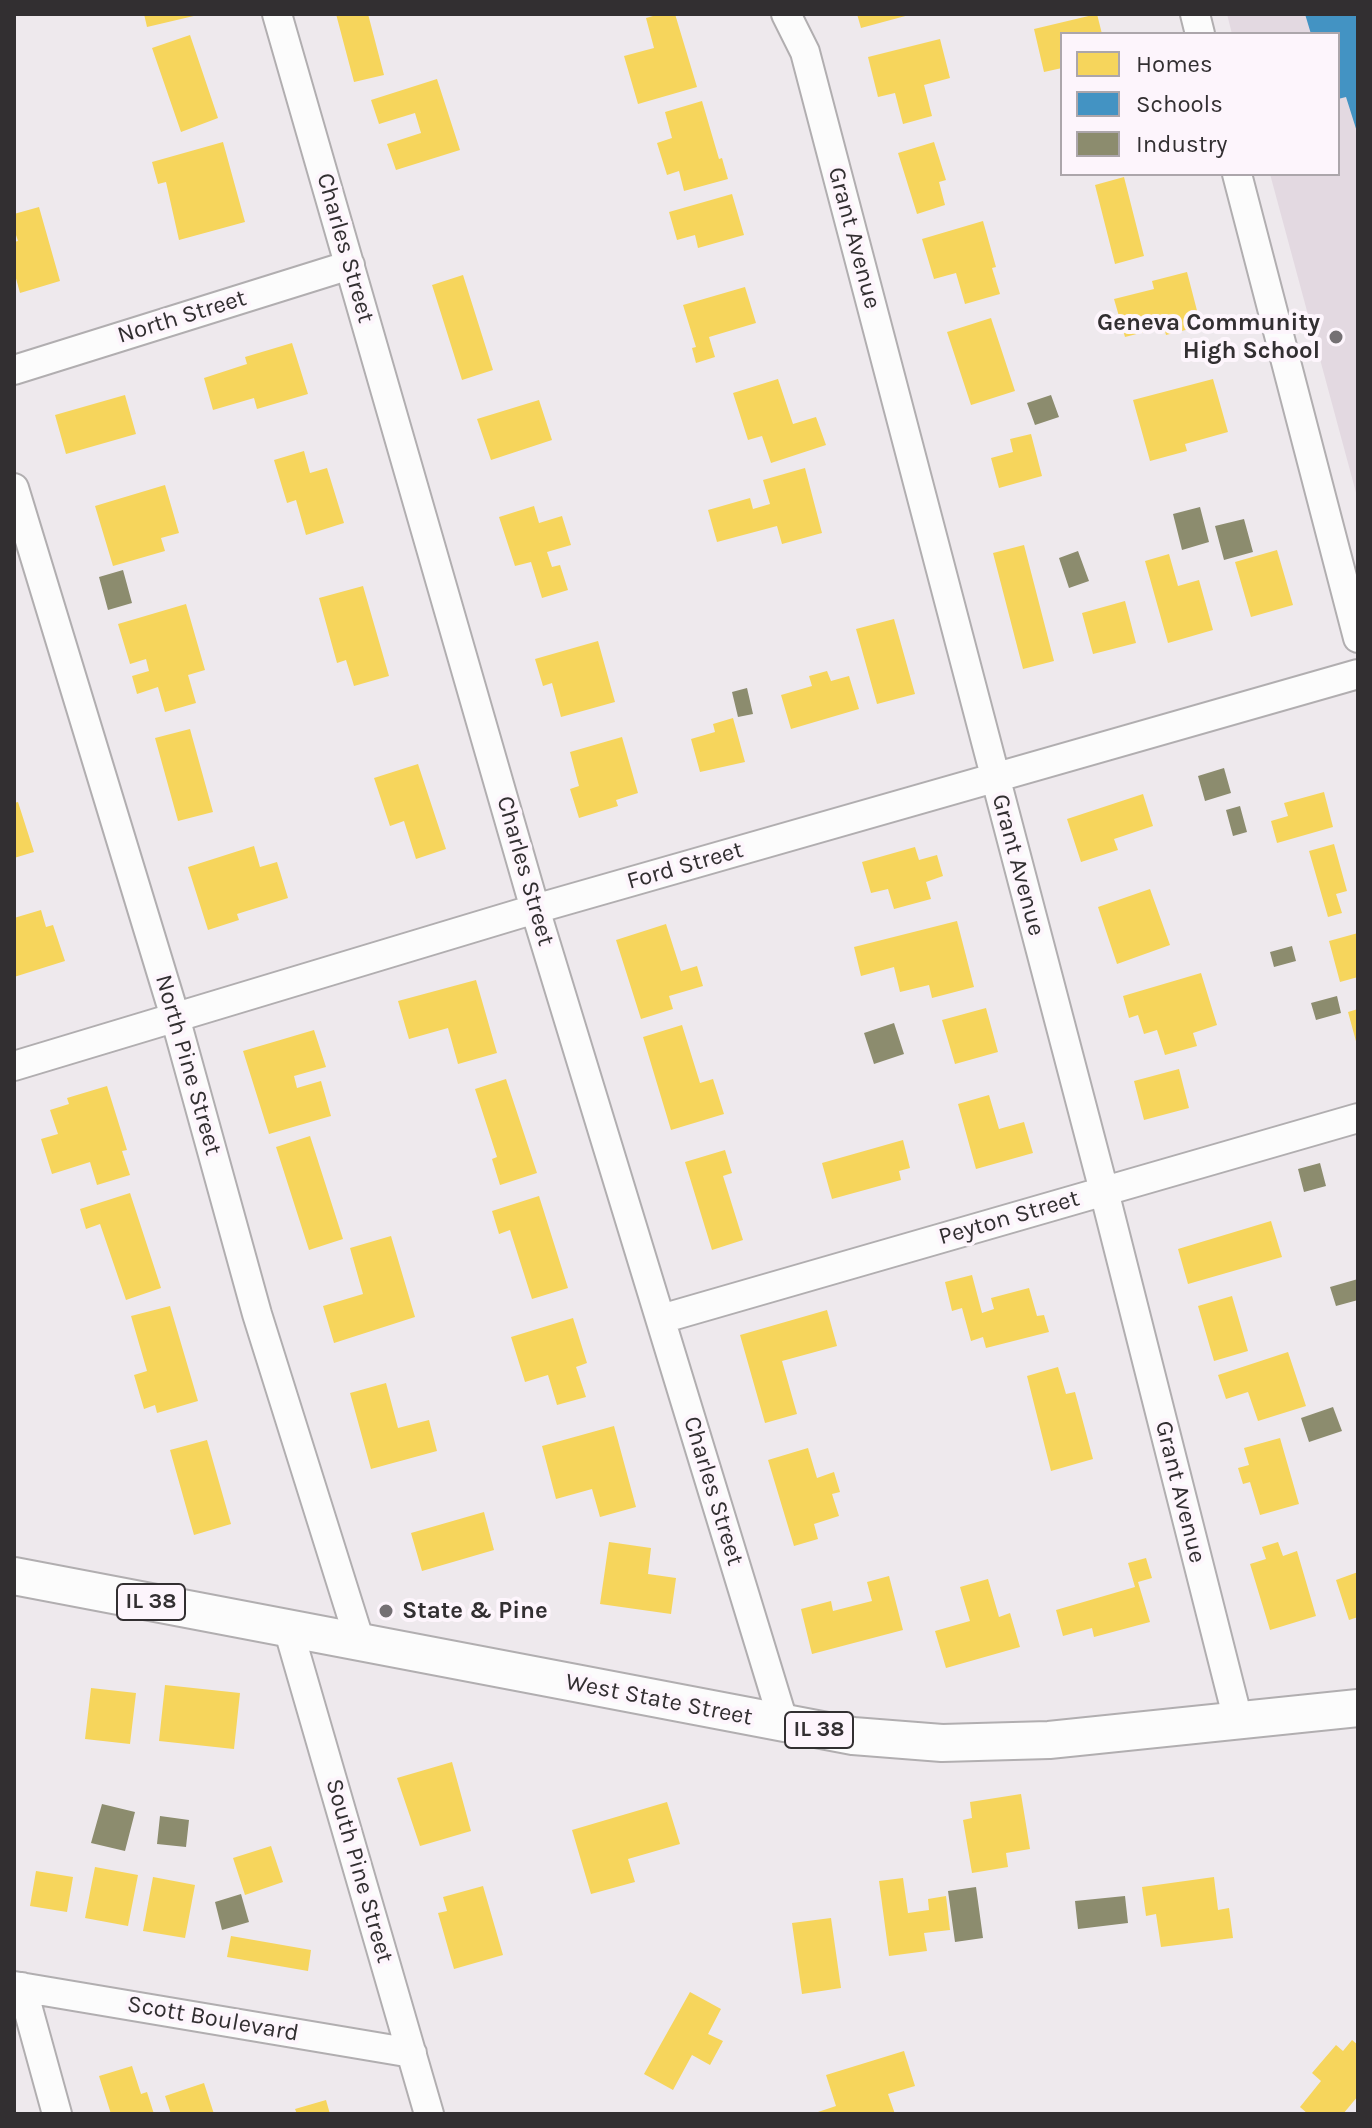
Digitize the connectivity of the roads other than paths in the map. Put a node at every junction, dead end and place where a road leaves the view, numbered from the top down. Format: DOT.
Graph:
graph roads {
  1 [pos="277,14"];
  2 [pos="786,14"];
  3 [pos="1238,176"];
  4 [pos="350,265"];
  5 [pos="14,370"];
  6 [pos="14,488"];
  7 [pos="1358,638"];
  8 [pos="1358,674"];
  9 [pos="994,777"];
  10 [pos="535,909"];
  11 [pos="175,1017"];
  12 [pos="14,1066"];
  13 [pos="1358,1118"];
  14 [pos="1104,1191"];
  15 [pos="661,1319"];
  16 [pos="14,1576"];
  17 [pos="288,1628"];
  18 [pos="360,1642"];
  19 [pos="1358,1708"];
  20 [pos="1238,1720"];
  21 [pos="784,1724"];
  22 [pos="18,1986"];
  23 [pos="412,2053"];
  24 [pos="57,2114"];
  25 [pos="429,2114"];
  1 -- 4 [label="street, Charles Street"];
  2 -- 9 [label="street, Grant Avenue"];
  3 -- 7 [label="street"];
  4 -- 5 [label="street, North Street"];
  4 -- 10 [label="street, Charles Street"];
  6 -- 11 [label="street, North Pine Street"];
  8 -- 9 [label="street, Ford Street"];
  9 -- 10 [label="street, Ford Street"];
  9 -- 14 [label="street, Grant Avenue"];
  10 -- 11 [label="street, Ford Street"];
  10 -- 15 [label="street, Charles Street"];
  11 -- 12 [label="street, Ford Street"];
  11 -- 18 [label="street, North Pine Street"];
  13 -- 14 [label="street, Peyton Street"];
  14 -- 15 [label="street, Peyton Street"];
  14 -- 20 [label="street, Grant Avenue"];
  15 -- 21 [label="street, Charles Street"];
  16 -- 17 [label="main road, West State Street / IL 38"];
  17 -- 18 [label="main road, West State Street / IL 38"];
  17 -- 23 [label="street, South Pine Street"];
  18 -- 21 [label="main road, West State Street / IL 38"];
  19 -- 20 [label="main road, West State Street / IL 38"];
  20 -- 21 [label="main road, West State Street / IL 38"];
  22 -- 23 [label="street, Scott Boulevard"];
  22 -- 24 [label="street"];
  23 -- 25 [label="street, South Pine Street"];
}
